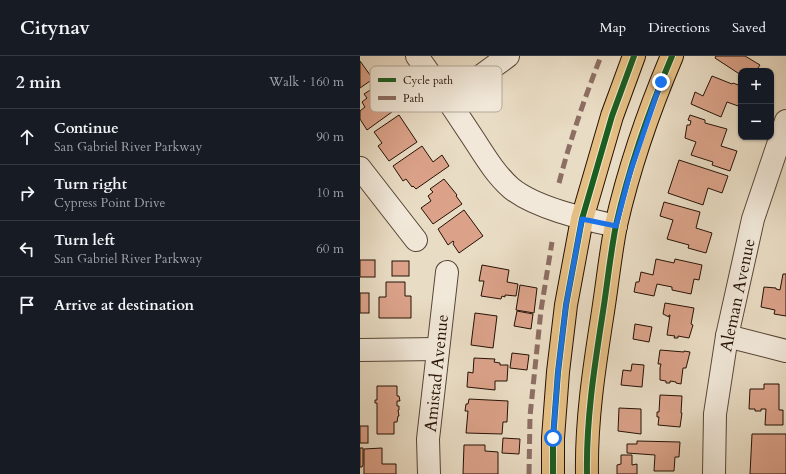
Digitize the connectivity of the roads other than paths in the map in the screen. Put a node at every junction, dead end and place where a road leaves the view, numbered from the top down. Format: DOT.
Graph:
graph roads {
  1 [pos="417,56"];
  2 [pos="508,56"];
  3 [pos="634,56"];
  4 [pos="672,56"];
  5 [pos="424,66"];
  6 [pos="494,66"];
  7 [pos="456,112"];
  8 [pos="786,122"];
  9 [pos="360,168"];
  10 [pos="582,219"];
  11 [pos="616,226"];
  12 [pos="416,240"];
  13 [pos="448,272"];
  14 [pos="727,336"];
  15 [pos="438,349"];
  16 [pos="360,350"];
  17 [pos="786,351"];
  18 [pos="429,474"];
  19 [pos="553,474"];
  20 [pos="587,474"];
  21 [pos="714,474"];
  1 -- 5 [label="street"];
  2 -- 6 [label="street"];
  3 -- 10 [label="main road"];
  4 -- 11 [label="main road"];
  7 -- 10 [label="street"];
  8 -- 14 [label="street, Aleman Avenue"];
  9 -- 12 [label="street"];
  10 -- 11 [label="street"];
  10 -- 19 [label="main road"];
  11 -- 20 [label="main road"];
  13 -- 15 [label="street, Amistad Avenue"];
  14 -- 17 [label="street"];
  14 -- 21 [label="street, Aleman Avenue"];
  15 -- 16 [label="street"];
  15 -- 18 [label="street, Amistad Avenue"];
}
